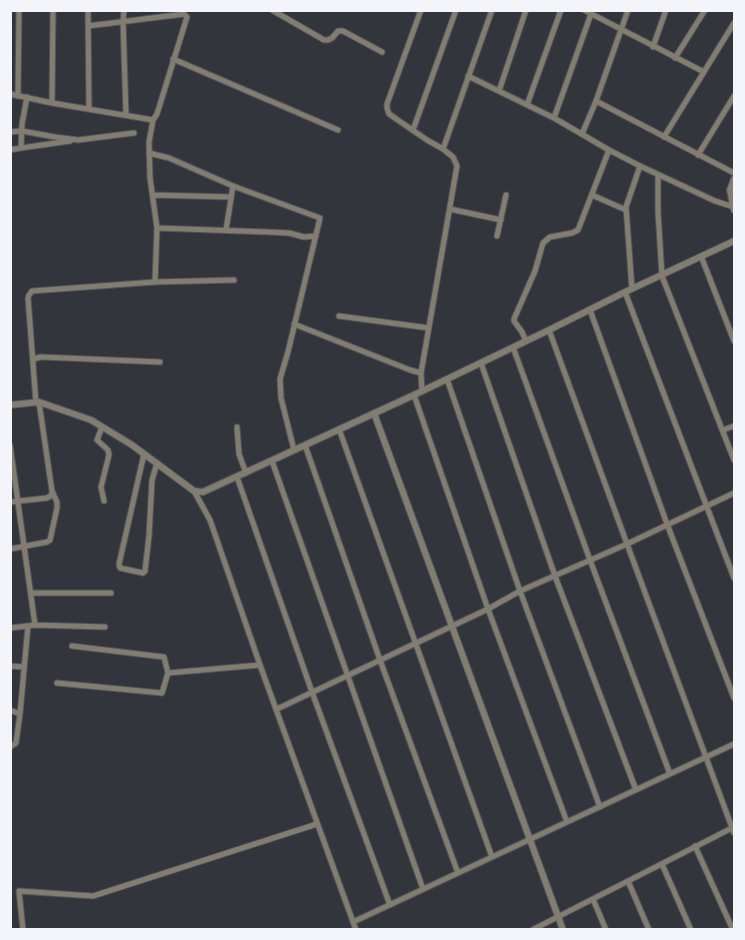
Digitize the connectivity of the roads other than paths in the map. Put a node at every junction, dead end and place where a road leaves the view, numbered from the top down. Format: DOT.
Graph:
graph roads {
  1 [pos="18,10"];
  2 [pos="53,10"];
  3 [pos="88,10"];
  4 [pos="124,10"];
  5 [pos="158,10"];
  6 [pos="272,10"];
  7 [pos="421,10"];
  8 [pos="456,10"];
  9 [pos="492,10"];
  10 [pos="526,10"];
  11 [pos="561,10"];
  12 [pos="584,10"];
  13 [pos="628,10"];
  14 [pos="666,10"];
  15 [pos="705,10"];
  16 [pos="591,14"];
  17 [pos="157,18"];
  18 [pos="123,21"];
  19 [pos="735,23"];
  20 [pos="88,26"];
  21 [pos="620,30"];
  22 [pos="653,47"];
  23 [pos="381,52"];
  24 [pos="675,58"];
  25 [pos="174,59"];
  26 [pos="704,72"];
  27 [pos="468,76"];
  28 [pos="499,91"];
  29 [pos="10,94"];
  30 [pos="18,96"];
  31 [pos="735,96"];
  32 [pos="27,97"];
  33 [pos="596,101"];
  34 [pos="52,103"];
  35 [pos="527,105"];
  36 [pos="89,109"];
  37 [pos="126,115"];
  38 [pos="554,118"];
  39 [pos="153,120"];
  40 [pos="338,130"];
  41 [pos="413,130"];
  42 [pos="22,131"];
  43 [pos="10,132"];
  44 [pos="134,133"];
  45 [pos="582,134"];
  46 [pos="664,137"];
  47 [pos="78,140"];
  48 [pos="21,148"];
  49 [pos="443,149"];
  50 [pos="10,150"];
  51 [pos="609,150"];
  52 [pos="149,153"];
  53 [pos="698,154"];
  54 [pos="640,166"];
  55 [pos="735,173"];
  56 [pos="658,175"];
  57 [pos="735,179"];
  58 [pos="233,186"];
  59 [pos="153,195"];
  60 [pos="506,195"];
  61 [pos="592,195"];
  62 [pos="231,197"];
  63 [pos="450,209"];
  64 [pos="734,209"];
  65 [pos="626,210"];
  66 [pos="501,220"];
  67 [pos="157,228"];
  68 [pos="226,230"];
  69 [pos="316,236"];
  70 [pos="497,236"];
  71 [pos="735,241"];
  72 [pos="701,256"];
  73 [pos="662,276"];
  74 [pos="234,280"];
  75 [pos="155,282"];
  76 [pos="632,289"];
  77 [pos="625,292"];
  78 [pos="590,310"];
  79 [pos="339,316"];
  80 [pos="294,324"];
  81 [pos="429,328"];
  82 [pos="549,330"];
  83 [pos="526,341"];
  84 [pos="735,341"];
  85 [pos="513,347"];
  86 [pos="33,358"];
  87 [pos="160,362"];
  88 [pos="481,363"];
  89 [pos="421,372"];
  90 [pos="447,380"];
  91 [pos="422,391"];
  92 [pos="414,395"];
  93 [pos="38,403"];
  94 [pos="10,405"];
  95 [pos="374,414"];
  96 [pos="735,426"];
  97 [pos="102,427"];
  98 [pos="237,428"];
  99 [pos="339,429"];
  100 [pos="723,430"];
  101 [pos="10,445"];
  102 [pos="305,445"];
  103 [pos="294,450"];
  104 [pos="144,454"];
  105 [pos="272,460"];
  106 [pos="735,460"];
  107 [pos="157,464"];
  108 [pos="246,473"];
  109 [pos="237,477"];
  110 [pos="52,491"];
  111 [pos="194,491"];
  112 [pos="735,493"];
  113 [pos="104,501"];
  114 [pos="14,502"];
  115 [pos="707,505"];
  116 [pos="667,524"];
  117 [pos="627,544"];
  118 [pos="25,546"];
  119 [pos="10,549"];
  120 [pos="590,560"];
  121 [pos="555,576"];
  122 [pos="735,578"];
  123 [pos="520,591"];
  124 [pos="31,593"];
  125 [pos="111,593"];
  126 [pos="488,609"];
  127 [pos="35,625"];
  128 [pos="28,626"];
  129 [pos="452,626"];
  130 [pos="105,627"];
  131 [pos="10,628"];
  132 [pos="415,643"];
  133 [pos="72,646"];
  134 [pos="380,660"];
  135 [pos="260,665"];
  136 [pos="10,666"];
  137 [pos="24,667"];
  138 [pos="168,673"];
  139 [pos="348,675"];
  140 [pos="57,682"];
  141 [pos="312,692"];
  142 [pos="735,698"];
  143 [pos="276,709"];
  144 [pos="10,710"];
  145 [pos="20,714"];
  146 [pos="735,744"];
  147 [pos="10,747"];
  148 [pos="706,757"];
  149 [pos="670,774"];
  150 [pos="636,790"];
  151 [pos="600,807"];
  152 [pos="567,822"];
  153 [pos="317,824"];
  154 [pos="734,829"];
  155 [pos="529,840"];
  156 [pos="695,846"];
  157 [pos="492,857"];
  158 [pos="662,864"];
  159 [pos="458,873"];
  160 [pos="628,881"];
  161 [pos="423,890"];
  162 [pos="593,899"];
  163 [pos="390,905"];
  164 [pos="558,917"];
  165 [pos="353,922"];
  166 [pos="23,930"];
  167 [pos="356,930"];
  168 [pos="532,930"];
  169 [pos="563,930"];
  170 [pos="606,930"];
  171 [pos="649,930"];
  172 [pos="691,930"];
  173 [pos="732,930"];
  1 -- 30 [label="street"];
  2 -- 34 [label="street"];
  3 -- 20 [label="street"];
  4 -- 18 [label="street"];
  5 -- 17 [label="street"];
  6 -- 23 [label="street"];
  7 -- 41 [label="street"];
  8 -- 41 [label="street"];
  9 -- 27 [label="street"];
  10 -- 28 [label="street"];
  11 -- 35 [label="street"];
  12 -- 16 [label="street"];
  13 -- 21 [label="street"];
  14 -- 22 [label="street"];
  15 -- 24 [label="street"];
  16 -- 21 [label="street"];
  16 -- 38 [label="street"];
  17 -- 18 [label="street"];
  17 -- 25 [label="street"];
  18 -- 20 [label="street"];
  18 -- 37 [label="street"];
  19 -- 26 [label="street"];
  20 -- 36 [label="street"];
  21 -- 22 [label="street"];
  21 -- 33 [label="street"];
  22 -- 24 [label="street"];
  24 -- 26 [label="street"];
  25 -- 39 [label="street"];
  25 -- 40 [label="street"];
  26 -- 46 [label="street"];
  27 -- 28 [label="street"];
  27 -- 49 [label="street"];
  28 -- 35 [label="street"];
  29 -- 30 [label="street"];
  30 -- 32 [label="street"];
  31 -- 53 [label="street"];
  32 -- 34 [label="street"];
  32 -- 42 [label="street"];
  33 -- 45 [label="street"];
  33 -- 46 [label="street"];
  34 -- 36 [label="street"];
  35 -- 38 [label="street"];
  36 -- 37 [label="street"];
  37 -- 39 [label="street"];
  38 -- 45 [label="street"];
  39 -- 52 [label="street"];
  41 -- 49 [label="street"];
  42 -- 43 [label="street"];
  42 -- 47 [label="street"];
  42 -- 48 [label="street"];
  44 -- 47 [label="street"];
  45 -- 51 [label="street"];
  46 -- 53 [label="street"];
  47 -- 48 [label="street"];
  48 -- 50 [label="street"];
  49 -- 63 [label="street"];
  51 -- 54 [label="street"];
  51 -- 61 [label="street"];
  52 -- 58 [label="street"];
  52 -- 59 [label="street"];
  53 -- 55 [label="street"];
  54 -- 56 [label="street"];
  54 -- 65 [label="street"];
  56 -- 64 [label="street"];
  56 -- 73 [label="street"];
  57 -- 64 [label="street"];
  58 -- 62 [label="street"];
  58 -- 69 [label="street"];
  59 -- 62 [label="street"];
  59 -- 67 [label="street"];
  60 -- 66 [label="street"];
  61 -- 65 [label="street"];
  61 -- 83 [label="street"];
  62 -- 68 [label="street"];
  63 -- 66 [label="street"];
  63 -- 81 [label="street"];
  65 -- 76 [label="street"];
  66 -- 70 [label="street"];
  67 -- 68 [label="street"];
  67 -- 75 [label="street"];
  68 -- 69 [label="street"];
  69 -- 80 [label="street"];
  71 -- 72 [label="street"];
  72 -- 73 [label="street"];
  72 -- 84 [label="street"];
  73 -- 76 [label="street"];
  73 -- 100 [label="street"];
  74 -- 75 [label="street"];
  75 -- 86 [label="street"];
  76 -- 77 [label="street"];
  77 -- 78 [label="street"];
  77 -- 115 [label="street"];
  78 -- 82 [label="street"];
  78 -- 116 [label="street"];
  79 -- 81 [label="street"];
  80 -- 89 [label="street"];
  80 -- 103 [label="street"];
  81 -- 89 [label="street"];
  82 -- 83 [label="street"];
  82 -- 117 [label="street"];
  83 -- 85 [label="street"];
  85 -- 88 [label="street"];
  85 -- 120 [label="street"];
  86 -- 87 [label="street"];
  86 -- 93 [label="street"];
  88 -- 90 [label="street"];
  88 -- 121 [label="street"];
  89 -- 91 [label="street"];
  90 -- 91 [label="street"];
  90 -- 123 [label="street"];
  91 -- 92 [label="street"];
  92 -- 95 [label="street"];
  92 -- 126 [label="street"];
  93 -- 94 [label="street"];
  93 -- 97 [label="street"];
  93 -- 110 [label="street"];
  95 -- 99 [label="street"];
  95 -- 129 [label="street"];
  96 -- 100 [label="street"];
  97 -- 104 [label="street"];
  97 -- 113 [label="street"];
  98 -- 108 [label="street"];
  99 -- 102 [label="street"];
  99 -- 132 [label="street"];
  100 -- 106 [label="street"];
  101 -- 114 [label="street"];
  102 -- 103 [label="street"];
  102 -- 134 [label="street"];
  103 -- 105 [label="street"];
  104 -- 107 [label="street"];
  104 -- 107 [label="street"];
  105 -- 108 [label="street"];
  105 -- 139 [label="street"];
  107 -- 111 [label="street"];
  108 -- 109 [label="street"];
  109 -- 111 [label="street"];
  109 -- 141 [label="street"];
  110 -- 114 [label="street"];
  110 -- 118 [label="street"];
  111 -- 135 [label="street"];
  112 -- 115 [label="street"];
  114 -- 118 [label="street"];
  115 -- 116 [label="street"];
  115 -- 122 [label="street"];
  116 -- 117 [label="street"];
  116 -- 142 [label="street"];
  117 -- 120 [label="street"];
  117 -- 148 [label="street"];
  118 -- 119 [label="street"];
  118 -- 124 [label="street"];
  120 -- 121 [label="street"];
  120 -- 149 [label="street"];
  121 -- 123 [label="street"];
  121 -- 150 [label="street"];
  123 -- 126 [label="street"];
  123 -- 151 [label="street"];
  124 -- 125 [label="street"];
  124 -- 127 [label="street"];
  126 -- 129 [label="street"];
  126 -- 152 [label="street"];
  127 -- 128 [label="street"];
  127 -- 130 [label="street"];
  128 -- 131 [label="street"];
  128 -- 137 [label="street"];
  129 -- 132 [label="street"];
  129 -- 155 [label="street"];
  132 -- 134 [label="street"];
  132 -- 157 [label="street"];
  133 -- 138 [label="street"];
  134 -- 139 [label="street"];
  134 -- 159 [label="street"];
  135 -- 138 [label="street"];
  135 -- 143 [label="street"];
  136 -- 137 [label="street"];
  137 -- 145 [label="street"];
  138 -- 140 [label="street"];
  139 -- 141 [label="street"];
  139 -- 161 [label="street"];
  141 -- 143 [label="street"];
  141 -- 163 [label="street"];
  143 -- 153 [label="street"];
  144 -- 145 [label="street"];
  145 -- 147 [label="street"];
  146 -- 148 [label="street"];
  148 -- 149 [label="street"];
  148 -- 154 [label="street"];
  149 -- 150 [label="street"];
  150 -- 151 [label="street"];
  151 -- 152 [label="street"];
  152 -- 155 [label="street"];
  153 -- 165 [label="street"];
  153 -- 166 [label="street"];
  154 -- 156 [label="street"];
  155 -- 157 [label="street"];
  155 -- 164 [label="street"];
  156 -- 158 [label="street"];
  156 -- 173 [label="street"];
  157 -- 159 [label="street"];
  158 -- 160 [label="street"];
  158 -- 172 [label="street"];
  159 -- 161 [label="street"];
  160 -- 162 [label="street"];
  160 -- 171 [label="street"];
  161 -- 163 [label="street"];
  162 -- 164 [label="street"];
  162 -- 170 [label="street"];
  163 -- 165 [label="street"];
  164 -- 168 [label="street"];
  164 -- 169 [label="street"];
  165 -- 167 [label="street"];
}
